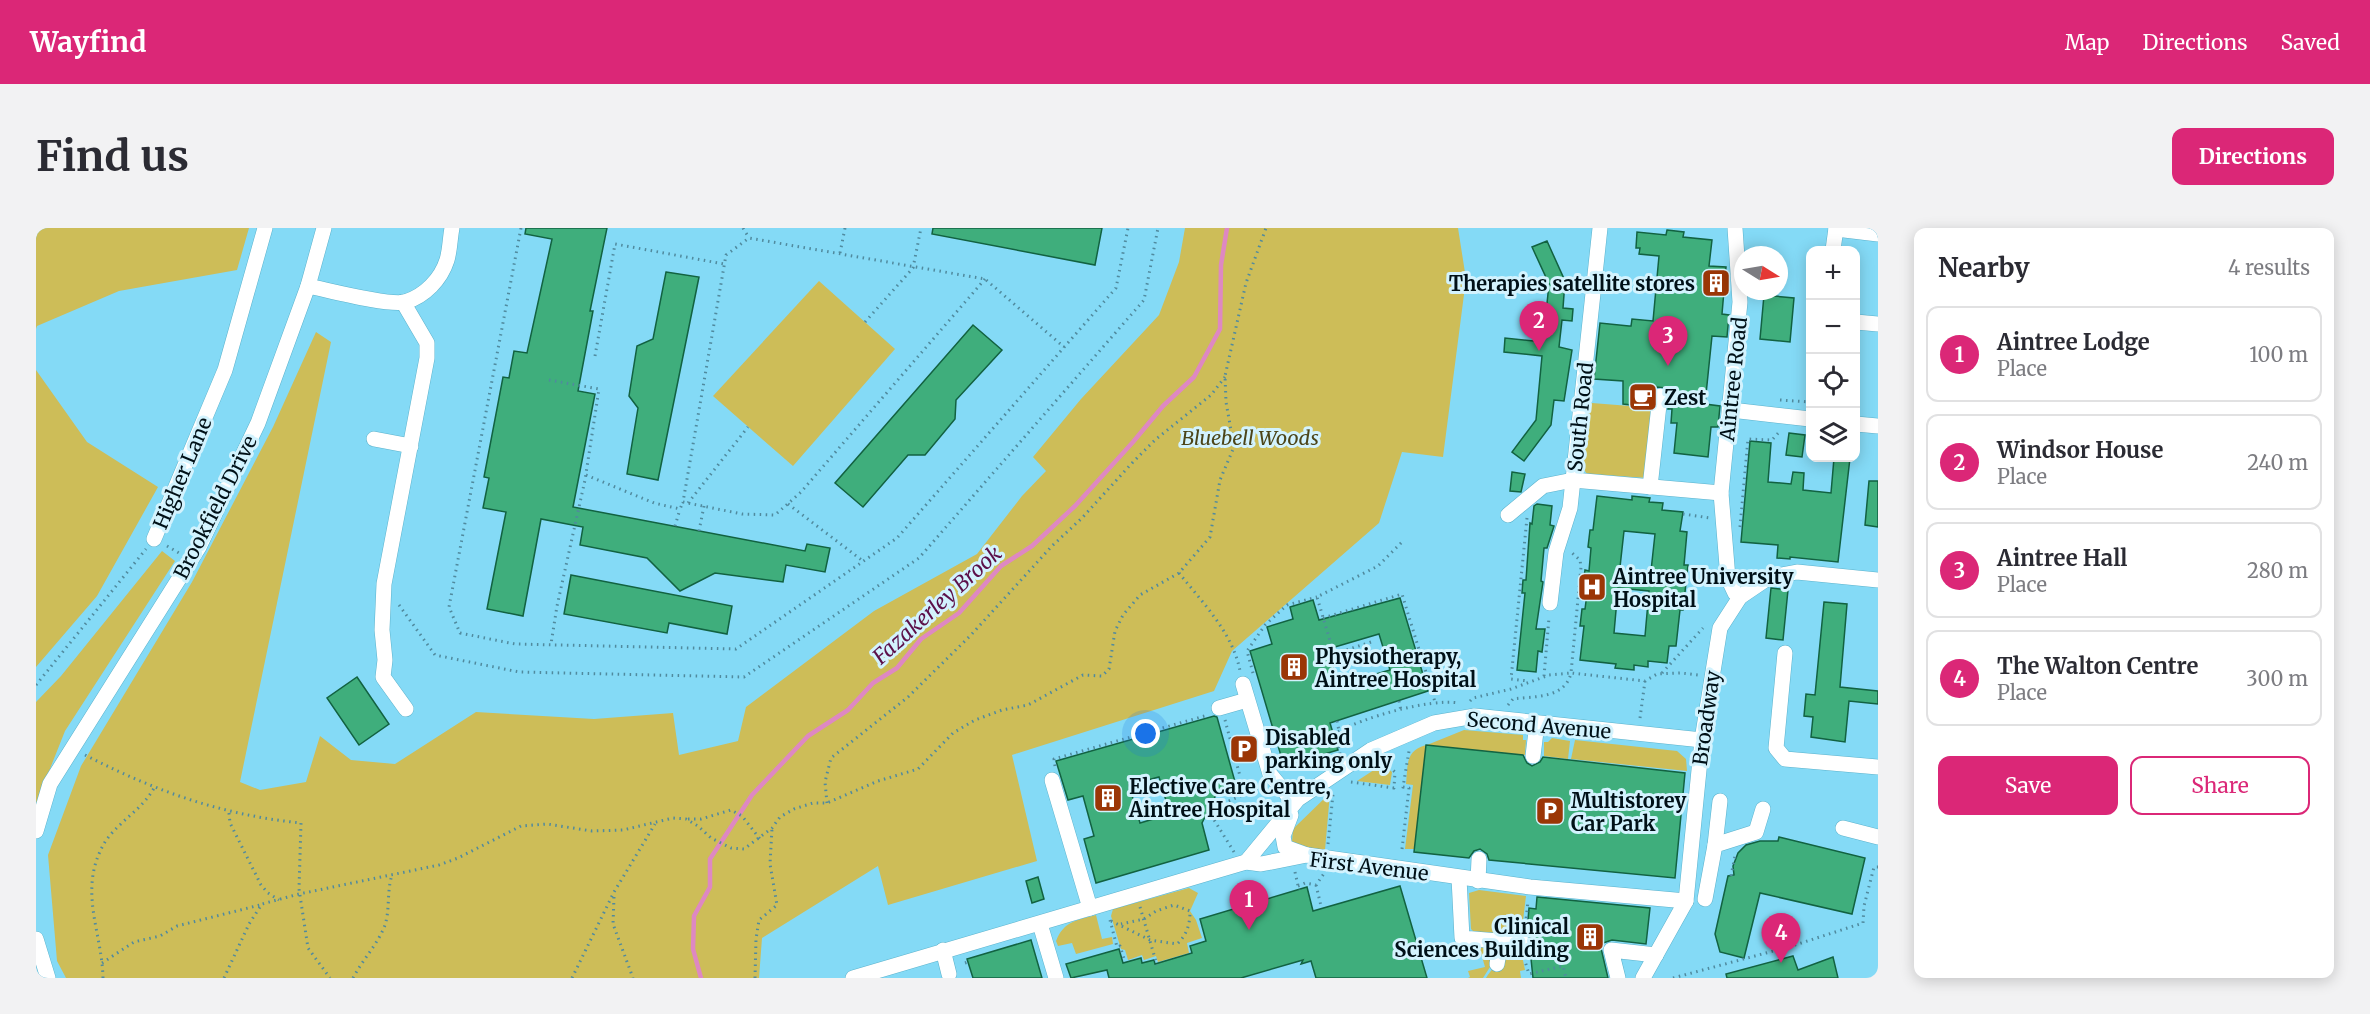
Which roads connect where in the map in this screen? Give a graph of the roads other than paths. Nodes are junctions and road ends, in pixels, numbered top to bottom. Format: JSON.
{"nodes":[{"id":1,"x":265,"y":228,"type":"edge"},
{"id":2,"x":324,"y":228,"type":"edge"},
{"id":3,"x":450,"y":228,"type":"edge"},
{"id":4,"x":1600,"y":228,"type":"edge"},
{"id":5,"x":1735,"y":228,"type":"edge"},
{"id":6,"x":1836,"y":229,"type":"edge"},
{"id":7,"x":1878,"y":234,"type":"edge"},
{"id":8,"x":1834,"y":246,"type":"edge"},
{"id":9,"x":308,"y":286,"type":"junction"},
{"id":10,"x":403,"y":302,"type":"junction"},
{"id":11,"x":1860,"y":322,"type":"edge"},
{"id":12,"x":1878,"y":324,"type":"edge"},
{"id":13,"x":1660,"y":396,"type":"dead end"},
{"id":14,"x":1731,"y":410,"type":"junction"},
{"id":15,"x":1806,"y":419,"type":"edge"},
{"id":16,"x":1860,"y":424,"type":"edge"},
{"id":17,"x":1878,"y":426,"type":"edge"},
{"id":18,"x":374,"y":439,"type":"dead end"},
{"id":19,"x":411,"y":446,"type":"junction"},
{"id":20,"x":1574,"y":480,"type":"junction"},
{"id":21,"x":1650,"y":487,"type":"junction"},
{"id":22,"x":1721,"y":493,"type":"junction"},
{"id":23,"x":1508,"y":515,"type":"dead end"},
{"id":24,"x":154,"y":539,"type":"road end"},
{"id":25,"x":1878,"y":580,"type":"edge"},
{"id":26,"x":1740,"y":597,"type":"junction"},
{"id":27,"x":1550,"y":603,"type":"road end"},
{"id":28,"x":1785,"y":653,"type":"dead end"},
{"id":29,"x":1243,"y":684,"type":"road end"},
{"id":30,"x":1247,"y":700,"type":"junction"},
{"id":31,"x":406,"y":709,"type":"dead end"},
{"id":32,"x":1218,"y":711,"type":"road end"},
{"id":33,"x":1537,"y":723,"type":"junction"},
{"id":34,"x":1702,"y":740,"type":"junction"},
{"id":35,"x":1533,"y":756,"type":"dead end"},
{"id":36,"x":1878,"y":767,"type":"edge"},
{"id":37,"x":1054,"y":775,"type":"road end"},
{"id":38,"x":1296,"y":801,"type":"junction"},
{"id":39,"x":1720,"y":801,"type":"dead end"},
{"id":40,"x":1763,"y":809,"type":"dead end"},
{"id":41,"x":1843,"y":828,"type":"dead end"},
{"id":42,"x":36,"y":831,"type":"edge"},
{"id":43,"x":1878,"y":837,"type":"edge"},
{"id":44,"x":1261,"y":844,"type":"junction"},
{"id":45,"x":1715,"y":845,"type":"junction"},
{"id":46,"x":1307,"y":855,"type":"junction"},
{"id":47,"x":1242,"y":859,"type":"junction"},
{"id":48,"x":1479,"y":859,"type":"dead end"},
{"id":49,"x":1284,"y":860,"type":"junction"},
{"id":50,"x":1459,"y":878,"type":"junction"},
{"id":51,"x":1478,"y":881,"type":"junction"},
{"id":52,"x":1705,"y":899,"type":"dead end"},
{"id":53,"x":1686,"y":901,"type":"junction"},
{"id":54,"x":1090,"y":908,"type":"junction"},
{"id":55,"x":1040,"y":924,"type":"junction"},
{"id":56,"x":36,"y":939,"type":"edge"},
{"id":57,"x":1501,"y":940,"type":"junction"},
{"id":58,"x":1523,"y":943,"type":"dead end"},
{"id":59,"x":942,"y":950,"type":"junction"},
{"id":60,"x":1656,"y":955,"type":"junction"},
{"id":61,"x":1497,"y":964,"type":"dead end"},
{"id":62,"x":950,"y":974,"type":"dead end"},
{"id":63,"x":48,"y":978,"type":"edge"},
{"id":64,"x":853,"y":978,"type":"edge"},
{"id":65,"x":1056,"y":978,"type":"edge"},
{"id":66,"x":1618,"y":978,"type":"edge"},
{"id":67,"x":1643,"y":978,"type":"edge"}],
"edges":[{"from":1,"to":24,"type":"street","name":"Higher Lane"},
{"from":2,"to":9,"type":"street","name":"Brookfield Drive"},
{"from":3,"to":10,"type":"street"},
{"from":4,"to":20,"type":"street","name":"South Road"},
{"from":5,"to":14,"type":"street","name":"Aintree Road"},
{"from":6,"to":7,"type":"street"},
{"from":6,"to":8,"type":"street"},
{"from":9,"to":10,"type":"street"},
{"from":9,"to":42,"type":"street","name":"Brookfield Drive"},
{"from":10,"to":19,"type":"street"},
{"from":11,"to":12,"type":"street"},
{"from":13,"to":21,"type":"street"},
{"from":14,"to":15,"type":"street"},
{"from":14,"to":22,"type":"street","name":"Aintree Road"},
{"from":16,"to":17,"type":"street"},
{"from":18,"to":19,"type":"street"},
{"from":19,"to":31,"type":"street"},
{"from":20,"to":21,"type":"street"},
{"from":20,"to":23,"type":"street"},
{"from":20,"to":27,"type":"street","name":"South Road"},
{"from":21,"to":22,"type":"street"},
{"from":22,"to":26,"type":"street","name":"Aintree Road"},
{"from":25,"to":26,"type":"street","name":"Broadway"},
{"from":26,"to":34,"type":"street","name":"Broadway"},
{"from":28,"to":36,"type":"street"},
{"from":29,"to":30,"type":"street"},
{"from":30,"to":32,"type":"street"},
{"from":30,"to":38,"type":"street"},
{"from":33,"to":34,"type":"street","name":"Second Avenue"},
{"from":33,"to":35,"type":"street"},
{"from":33,"to":38,"type":"street","name":"Second Avenue"},
{"from":34,"to":53,"type":"street","name":"Broadway"},
{"from":37,"to":54,"type":"street"},
{"from":38,"to":44,"type":"street","name":"Second Avenue"},
{"from":38,"to":46,"type":"street"},
{"from":39,"to":45,"type":"street"},
{"from":40,"to":45,"type":"street"},
{"from":41,"to":43,"type":"street"},
{"from":44,"to":47,"type":"street","name":"Second Avenue"},
{"from":44,"to":49,"type":"street"},
{"from":45,"to":52,"type":"street"},
{"from":46,"to":49,"type":"street","name":"First Avenue"},
{"from":46,"to":50,"type":"street","name":"First Avenue"},
{"from":47,"to":49,"type":"street","name":"First Avenue"},
{"from":47,"to":54,"type":"street","name":"First Avenue"},
{"from":48,"to":51,"type":"street"},
{"from":50,"to":51,"type":"street","name":"First Avenue"},
{"from":50,"to":57,"type":"street"},
{"from":51,"to":53,"type":"street","name":"First Avenue"},
{"from":53,"to":60,"type":"street","name":"Broadway"},
{"from":54,"to":55,"type":"street","name":"First Avenue"},
{"from":55,"to":59,"type":"street","name":"First Avenue"},
{"from":55,"to":65,"type":"street"},
{"from":56,"to":63,"type":"street"},
{"from":57,"to":58,"type":"street"},
{"from":57,"to":61,"type":"street"},
{"from":59,"to":62,"type":"street"},
{"from":59,"to":64,"type":"street","name":"First Avenue"},
{"from":60,"to":66,"type":"street"},
{"from":60,"to":67,"type":"street","name":"Broadway"}]}
